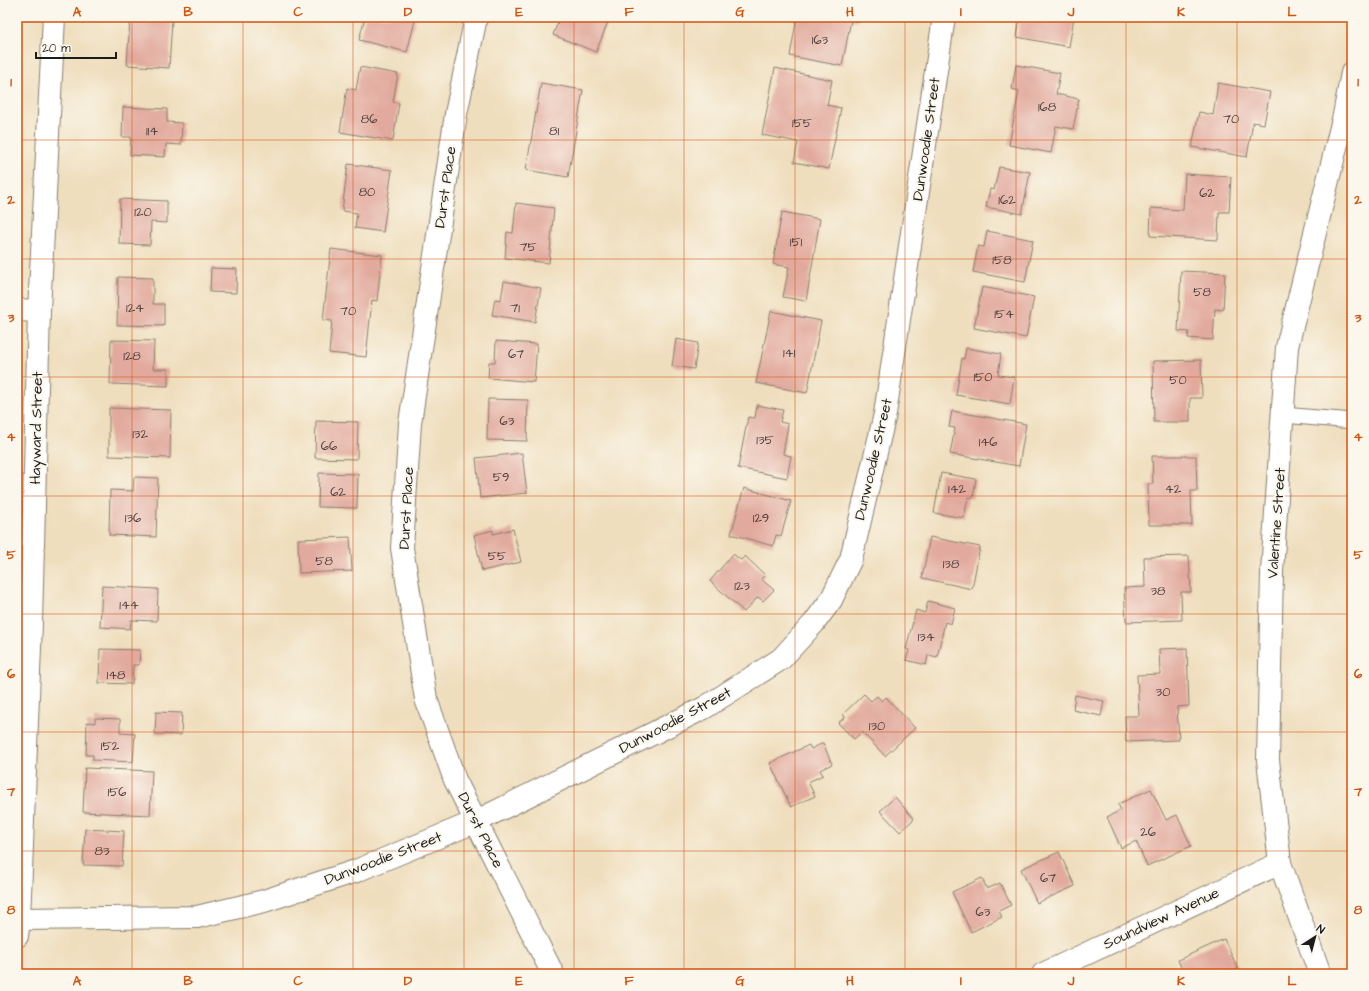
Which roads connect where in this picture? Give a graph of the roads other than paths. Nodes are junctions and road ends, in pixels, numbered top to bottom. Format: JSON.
{"nodes":[{"id":1,"x":54,"y":17,"type":"edge"},
{"id":2,"x":476,"y":17,"type":"edge"},
{"id":3,"x":944,"y":17,"type":"edge"},
{"id":4,"x":1352,"y":72,"type":"edge"},
{"id":5,"x":17,"y":310,"type":"edge"},
{"id":6,"x":39,"y":311,"type":"junction"},
{"id":7,"x":1283,"y":415,"type":"junction"},
{"id":8,"x":1352,"y":421,"type":"edge"},
{"id":9,"x":24,"y":622,"type":"edge"},
{"id":10,"x":477,"y":822,"type":"junction"},
{"id":11,"x":1280,"y":863,"type":"junction"},
{"id":12,"x":18,"y":925,"type":"edge"},
{"id":13,"x":553,"y":974,"type":"edge"},
{"id":14,"x":1043,"y":974,"type":"edge"},
{"id":15,"x":1320,"y":974,"type":"edge"}],
"edges":[{"from":1,"to":6,"type":"street","name":"Hayward Street"},
{"from":2,"to":10,"type":"street","name":"Durst Place"},
{"from":3,"to":10,"type":"street","name":"Dunwoodie Street"},
{"from":4,"to":7,"type":"street","name":"Valentine Street"},
{"from":5,"to":6,"type":"street"},
{"from":6,"to":9,"type":"street","name":"Hayward Street"},
{"from":7,"to":8,"type":"lane"},
{"from":7,"to":11,"type":"street","name":"Valentine Street"},
{"from":9,"to":12,"type":"street","name":"Hayward Street"},
{"from":10,"to":12,"type":"street","name":"Dunwoodie Street"},
{"from":10,"to":13,"type":"street","name":"Durst Place"},
{"from":11,"to":14,"type":"street","name":"Soundview Avenue"},
{"from":11,"to":15,"type":"street","name":"Valentine Street"}]}
